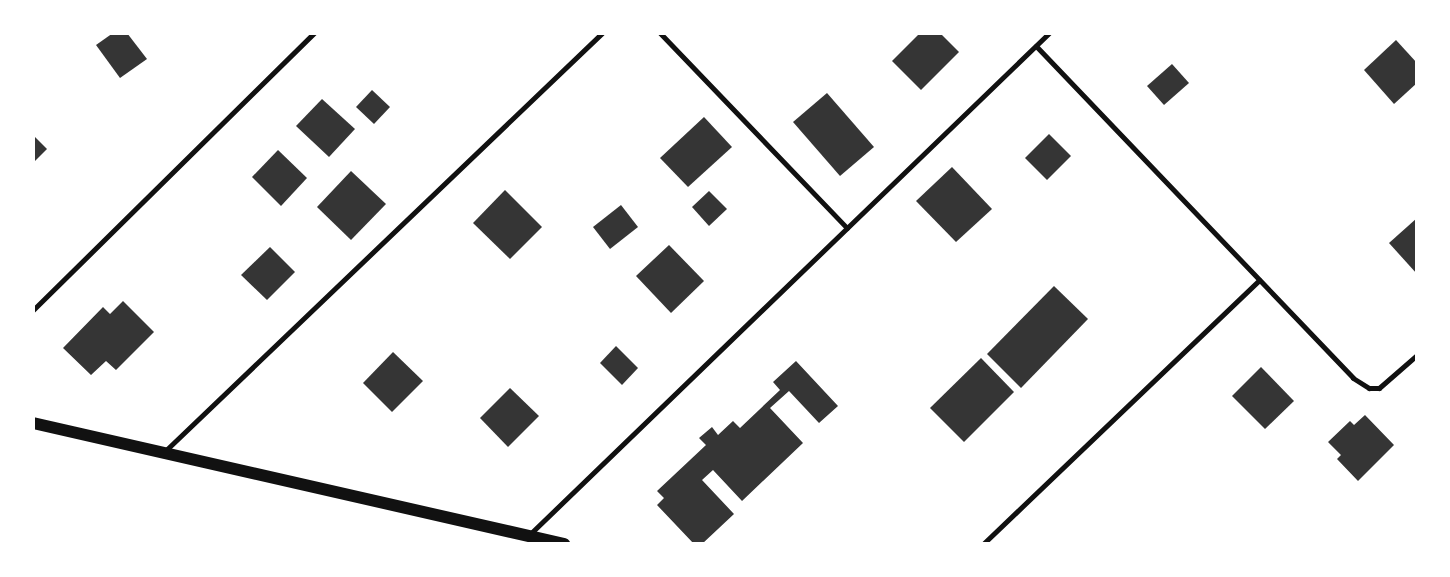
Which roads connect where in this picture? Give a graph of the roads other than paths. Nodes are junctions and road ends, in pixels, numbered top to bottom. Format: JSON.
{"nodes":[{"id":1,"x":314,"y":33,"type":"edge"},
{"id":2,"x":601,"y":33,"type":"edge"},
{"id":3,"x":660,"y":33,"type":"edge"},
{"id":4,"x":1049,"y":33,"type":"edge"},
{"id":5,"x":1036,"y":46,"type":"junction"},
{"id":6,"x":847,"y":228,"type":"junction"},
{"id":7,"x":1259,"y":280,"type":"junction"},
{"id":8,"x":33,"y":310,"type":"edge"},
{"id":9,"x":1417,"y":355,"type":"edge"},
{"id":10,"x":33,"y":423,"type":"edge"},
{"id":11,"x":163,"y":452,"type":"junction"},
{"id":12,"x":527,"y":536,"type":"junction"},
{"id":13,"x":564,"y":544,"type":"edge"},
{"id":14,"x":982,"y":544,"type":"edge"}],
"edges":[{"from":1,"to":8,"type":"lane"},
{"from":2,"to":11,"type":"lane"},
{"from":3,"to":6,"type":"lane"},
{"from":4,"to":5,"type":"lane"},
{"from":5,"to":6,"type":"lane"},
{"from":5,"to":7,"type":"lane"},
{"from":6,"to":12,"type":"lane"},
{"from":7,"to":9,"type":"lane"},
{"from":7,"to":14,"type":"lane"},
{"from":10,"to":11,"type":"street"},
{"from":11,"to":12,"type":"street"},
{"from":12,"to":13,"type":"street"}]}
